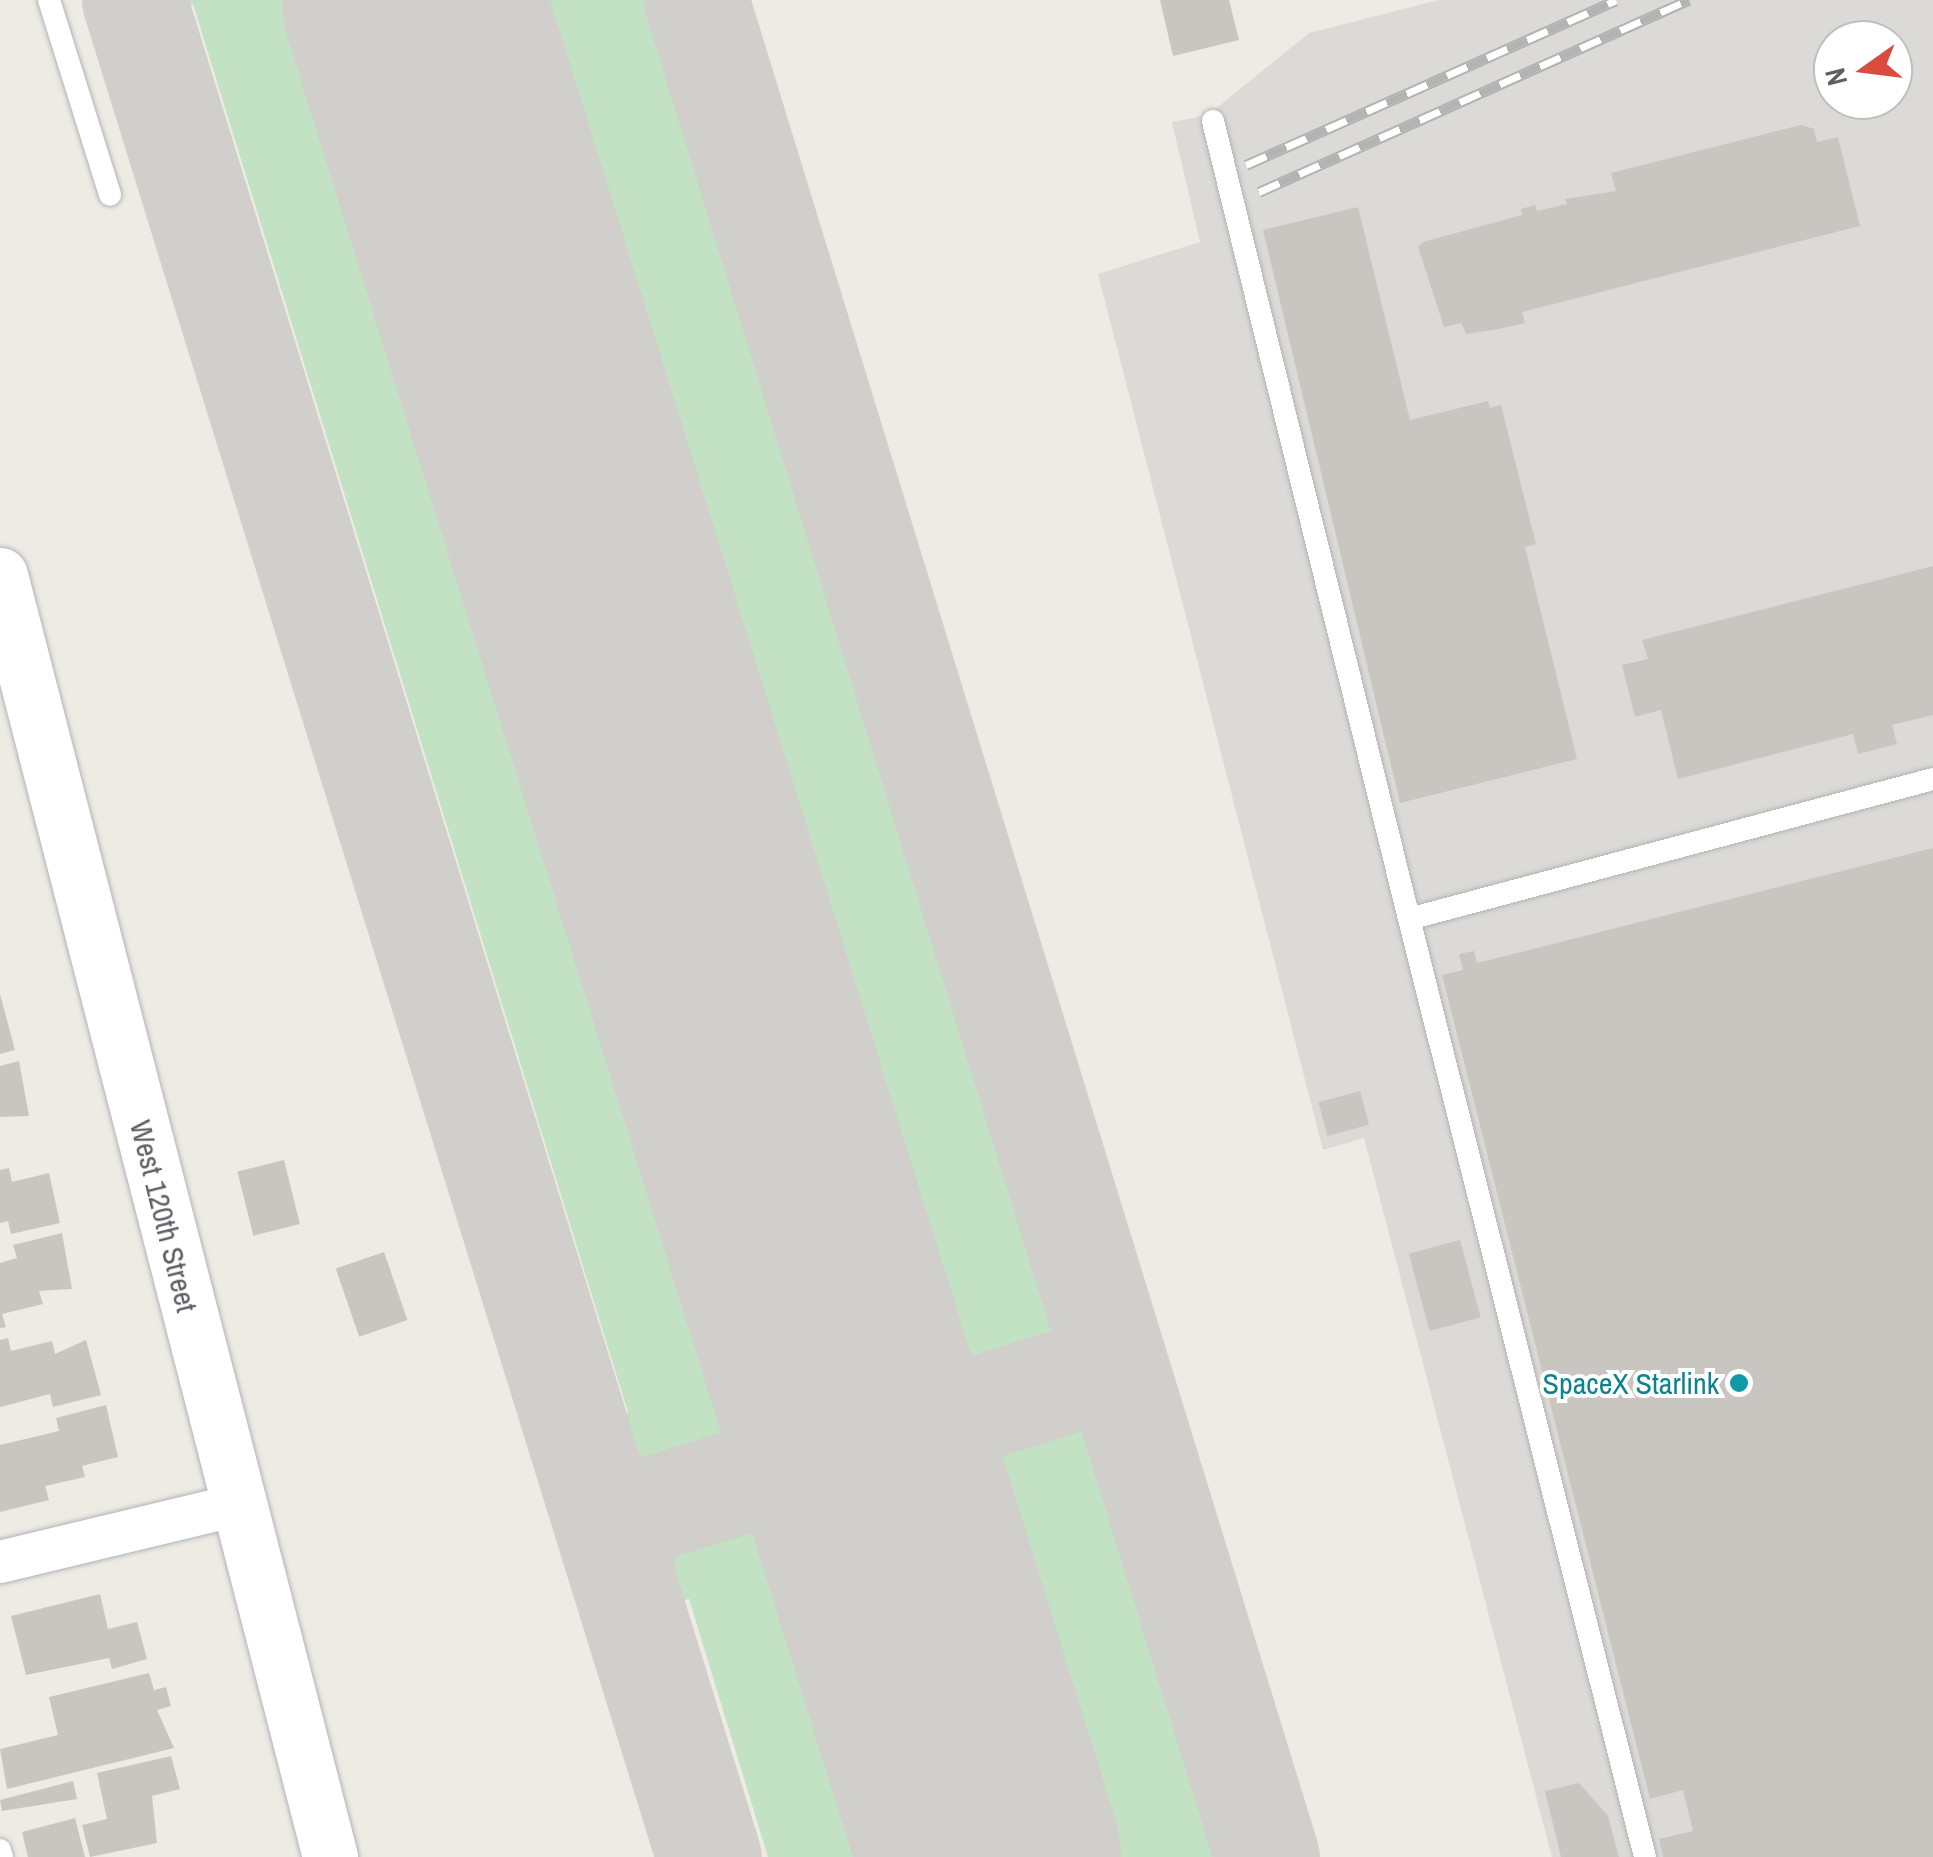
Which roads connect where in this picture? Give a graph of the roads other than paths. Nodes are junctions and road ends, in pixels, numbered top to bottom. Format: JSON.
{"nodes":[{"id":1,"x":49,"y":0,"type":"edge"},
{"id":2,"x":1213,"y":121,"type":"dead end"},
{"id":3,"x":110,"y":195,"type":"dead end"},
{"id":4,"x":0,"y":575,"type":"edge"},
{"id":5,"x":1933,"y":779,"type":"edge"},
{"id":6,"x":1409,"y":919,"type":"junction"},
{"id":7,"x":238,"y":1505,"type":"junction"},
{"id":8,"x":0,"y":1562,"type":"edge"},
{"id":9,"x":330,"y":1857,"type":"edge"},
{"id":10,"x":1645,"y":1857,"type":"edge"}],
"edges":[{"from":1,"to":3,"type":"lane"},
{"from":2,"to":6,"type":"lane"},
{"from":4,"to":7,"type":"main road","name":"West 120th Street"},
{"from":5,"to":6,"type":"lane"},
{"from":6,"to":10,"type":"lane"},
{"from":7,"to":8,"type":"street"},
{"from":7,"to":9,"type":"main road","name":"West 120th Street"}]}
